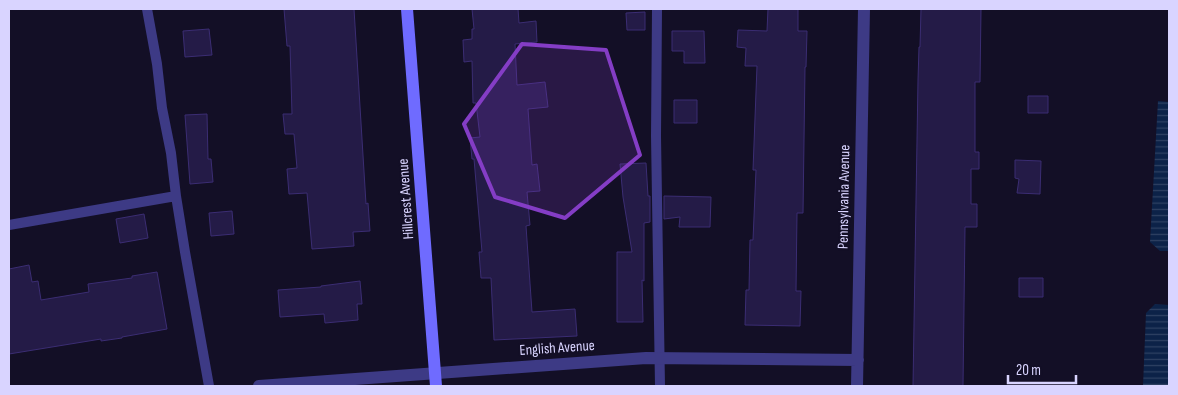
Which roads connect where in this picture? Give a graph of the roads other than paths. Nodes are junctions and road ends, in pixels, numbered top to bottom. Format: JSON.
{"nodes":[{"id":1,"x":147,"y":9,"type":"edge"},
{"id":2,"x":407,"y":9,"type":"edge"},
{"id":3,"x":657,"y":9,"type":"edge"},
{"id":4,"x":864,"y":9,"type":"edge"},
{"id":5,"x":176,"y":196,"type":"junction"},
{"id":6,"x":9,"y":225,"type":"edge"},
{"id":7,"x":660,"y":358,"type":"junction"},
{"id":8,"x":858,"y":360,"type":"junction"},
{"id":9,"x":436,"y":380,"type":"edge"},
{"id":10,"x":209,"y":386,"type":"edge"},
{"id":11,"x":258,"y":386,"type":"edge"},
{"id":12,"x":660,"y":386,"type":"edge"},
{"id":13,"x":857,"y":386,"type":"edge"}],
"edges":[{"from":1,"to":5,"type":"lane"},
{"from":2,"to":9,"type":"main road","name":"Hillcrest Avenue"},
{"from":3,"to":7,"type":"lane"},
{"from":4,"to":8,"type":"street","name":"Pennsylvania Avenue"},
{"from":5,"to":6,"type":"lane"},
{"from":5,"to":10,"type":"lane"},
{"from":7,"to":8,"type":"street","name":"English Avenue"},
{"from":7,"to":9,"type":"street","name":"English Avenue"},
{"from":7,"to":12,"type":"lane"},
{"from":8,"to":13,"type":"street","name":"Pennsylvania Avenue"},
{"from":9,"to":11,"type":"street","name":"English Avenue"}]}
